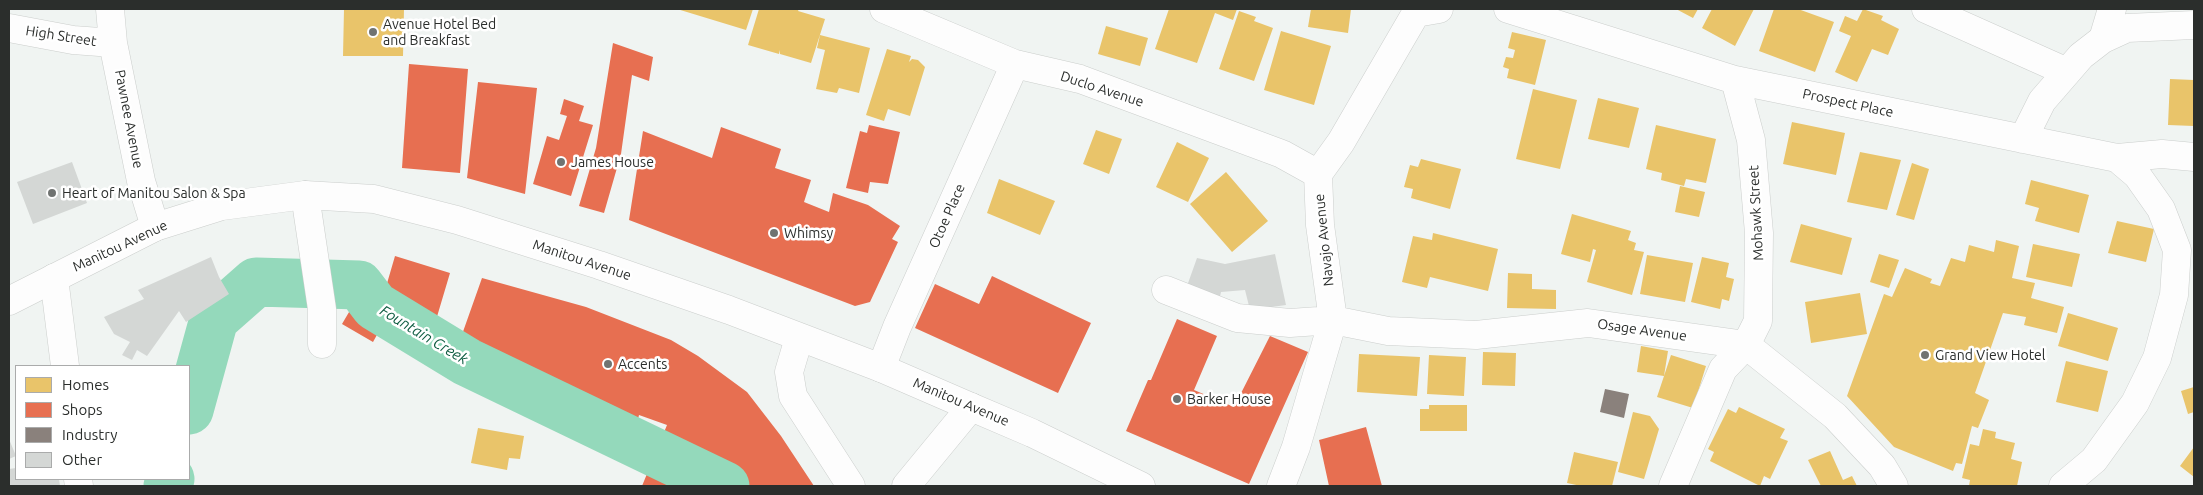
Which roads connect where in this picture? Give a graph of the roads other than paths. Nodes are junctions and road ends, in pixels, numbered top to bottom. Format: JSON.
{"nodes":[{"id":1,"x":110,"y":9,"type":"edge"},
{"id":2,"x":884,"y":9,"type":"edge"},
{"id":3,"x":1508,"y":9,"type":"edge"},
{"id":4,"x":1926,"y":9,"type":"edge"},
{"id":5,"x":2112,"y":9,"type":"edge"},
{"id":6,"x":1423,"y":10,"type":"edge"},
{"id":7,"x":2194,"y":25,"type":"edge"},
{"id":8,"x":9,"y":28,"type":"edge"},
{"id":9,"x":2104,"y":39,"type":"junction"},
{"id":10,"x":113,"y":43,"type":"junction"},
{"id":11,"x":1015,"y":64,"type":"junction"},
{"id":12,"x":2067,"y":72,"type":"junction"},
{"id":13,"x":1734,"y":80,"type":"junction"},
{"id":14,"x":2023,"y":139,"type":"junction"},
{"id":15,"x":2194,"y":157,"type":"edge"},
{"id":16,"x":2117,"y":158,"type":"junction"},
{"id":17,"x":1318,"y":174,"type":"junction"},
{"id":18,"x":305,"y":195,"type":"junction"},
{"id":19,"x":155,"y":227,"type":"junction"},
{"id":20,"x":54,"y":278,"type":"junction"},
{"id":21,"x":1166,"y":290,"type":"dead end"},
{"id":22,"x":9,"y":301,"type":"edge"},
{"id":23,"x":1332,"y":320,"type":"junction"},
{"id":24,"x":799,"y":338,"type":"junction"},
{"id":25,"x":322,"y":344,"type":"dead end"},
{"id":26,"x":1746,"y":345,"type":"junction"},
{"id":27,"x":66,"y":364,"type":"edge"},
{"id":28,"x":881,"y":368,"type":"junction"},
{"id":29,"x":971,"y":407,"type":"junction"},
{"id":30,"x":851,"y":486,"type":"edge"},
{"id":31,"x":906,"y":486,"type":"edge"},
{"id":32,"x":1141,"y":486,"type":"edge"},
{"id":33,"x":1281,"y":486,"type":"edge"},
{"id":34,"x":1673,"y":486,"type":"edge"},
{"id":35,"x":1894,"y":486,"type":"edge"},
{"id":36,"x":2063,"y":486,"type":"edge"}],
"edges":[{"from":1,"to":10,"type":"street","name":"Pawnee Avenue"},
{"from":2,"to":11,"type":"street","name":"Duclo Avenue"},
{"from":3,"to":13,"type":"street","name":"Prospect Place"},
{"from":4,"to":12,"type":"street"},
{"from":5,"to":9,"type":"street"},
{"from":6,"to":17,"type":"street","name":"Navajo Avenue"},
{"from":7,"to":9,"type":"street"},
{"from":8,"to":10,"type":"street","name":"High Street"},
{"from":9,"to":12,"type":"street"},
{"from":10,"to":19,"type":"street","name":"Pawnee Avenue"},
{"from":11,"to":17,"type":"street","name":"Duclo Avenue"},
{"from":11,"to":28,"type":"street","name":"Otoe Place"},
{"from":12,"to":14,"type":"street"},
{"from":13,"to":14,"type":"street","name":"Prospect Place"},
{"from":13,"to":26,"type":"street","name":"Mohawk Street"},
{"from":14,"to":16,"type":"street","name":"Prospect Place"},
{"from":15,"to":16,"type":"street","name":"Prospect Place"},
{"from":16,"to":36,"type":"street"},
{"from":17,"to":23,"type":"street","name":"Navajo Avenue"},
{"from":18,"to":19,"type":"street","name":"Manitou Avenue"},
{"from":18,"to":24,"type":"street","name":"Manitou Avenue"},
{"from":18,"to":25,"type":"street"},
{"from":19,"to":20,"type":"street","name":"Manitou Avenue"},
{"from":20,"to":22,"type":"street","name":"Manitou Avenue"},
{"from":20,"to":27,"type":"street"},
{"from":21,"to":23,"type":"street","name":"Osage Avenue"},
{"from":23,"to":26,"type":"street","name":"Osage Avenue"},
{"from":23,"to":33,"type":"street","name":"Navajo Avenue"},
{"from":24,"to":28,"type":"street","name":"Manitou Avenue"},
{"from":24,"to":30,"type":"street"},
{"from":26,"to":34,"type":"street","name":"Mohawk Street"},
{"from":26,"to":35,"type":"street"},
{"from":28,"to":29,"type":"street","name":"Manitou Avenue"},
{"from":29,"to":31,"type":"street"},
{"from":29,"to":32,"type":"street","name":"Manitou Avenue"}]}
